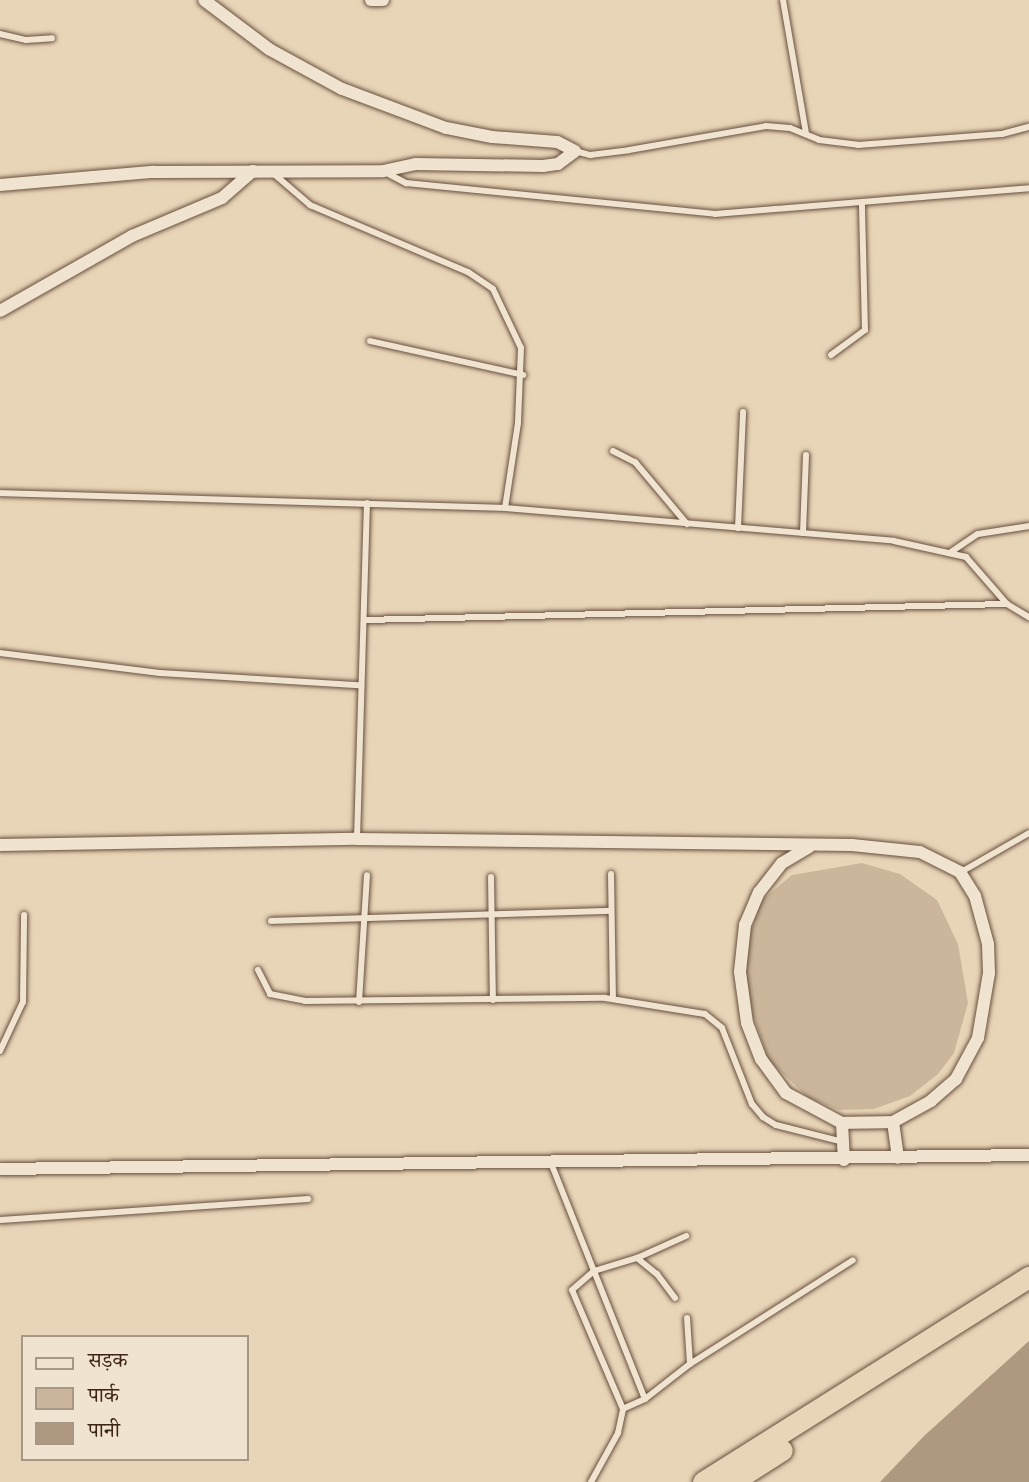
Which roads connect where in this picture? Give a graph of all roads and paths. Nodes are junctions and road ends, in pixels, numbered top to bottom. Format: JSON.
{"nodes":[{"id":1,"x":204,"y":0,"type":"edge"},
{"id":2,"x":371,"y":0,"type":"edge"},
{"id":3,"x":383,"y":0,"type":"edge"},
{"id":4,"x":783,"y":0,"type":"edge"},
{"id":5,"x":0,"y":34,"type":"edge"},
{"id":6,"x":52,"y":38,"type":"dead end"},
{"id":7,"x":1029,"y":127,"type":"edge"},
{"id":8,"x":806,"y":133,"type":"junction"},
{"id":9,"x":575,"y":151,"type":"junction"},
{"id":10,"x":270,"y":170,"type":"junction"},
{"id":11,"x":253,"y":171,"type":"junction"},
{"id":12,"x":383,"y":171,"type":"junction"},
{"id":13,"x":0,"y":185,"type":"edge"},
{"id":14,"x":1029,"y":188,"type":"edge"},
{"id":15,"x":862,"y":205,"type":"junction"},
{"id":16,"x":0,"y":311,"type":"edge"},
{"id":17,"x":370,"y":341,"type":"dead end"},
{"id":18,"x":831,"y":355,"type":"dead end"},
{"id":19,"x":523,"y":375,"type":"junction"},
{"id":20,"x":743,"y":412,"type":"dead end"},
{"id":21,"x":613,"y":451,"type":"dead end"},
{"id":22,"x":806,"y":455,"type":"dead end"},
{"id":23,"x":0,"y":493,"type":"edge"},
{"id":24,"x":367,"y":503,"type":"junction"},
{"id":25,"x":505,"y":508,"type":"junction"},
{"id":26,"x":687,"y":523,"type":"junction"},
{"id":27,"x":1029,"y":526,"type":"edge"},
{"id":28,"x":738,"y":528,"type":"junction"},
{"id":29,"x":803,"y":533,"type":"junction"},
{"id":30,"x":951,"y":552,"type":"junction"},
{"id":31,"x":1007,"y":604,"type":"junction"},
{"id":32,"x":1029,"y":617,"type":"edge"},
{"id":33,"x":365,"y":621,"type":"junction"},
{"id":34,"x":0,"y":653,"type":"edge"},
{"id":35,"x":359,"y":685,"type":"junction"},
{"id":36,"x":1029,"y":833,"type":"edge"},
{"id":37,"x":357,"y":839,"type":"junction"},
{"id":38,"x":0,"y":845,"type":"edge"},
{"id":39,"x":809,"y":847,"type":"junction"},
{"id":40,"x":960,"y":872,"type":"junction"},
{"id":41,"x":611,"y":874,"type":"dead end"},
{"id":42,"x":367,"y":875,"type":"dead end"},
{"id":43,"x":491,"y":877,"type":"dead end"},
{"id":44,"x":610,"y":911,"type":"junction"},
{"id":45,"x":491,"y":912,"type":"junction"},
{"id":46,"x":24,"y":915,"type":"dead end"},
{"id":47,"x":364,"y":918,"type":"junction"},
{"id":48,"x":271,"y":921,"type":"dead end"},
{"id":49,"x":258,"y":970,"type":"dead end"},
{"id":50,"x":613,"y":999,"type":"junction"},
{"id":51,"x":493,"y":1000,"type":"junction"},
{"id":52,"x":359,"y":1002,"type":"junction"},
{"id":53,"x":0,"y":1051,"type":"edge"},
{"id":54,"x":893,"y":1122,"type":"junction"},
{"id":55,"x":842,"y":1123,"type":"junction"},
{"id":56,"x":843,"y":1142,"type":"junction"},
{"id":57,"x":1029,"y":1155,"type":"edge"},
{"id":58,"x":898,"y":1158,"type":"junction"},
{"id":59,"x":844,"y":1160,"type":"junction"},
{"id":60,"x":551,"y":1163,"type":"junction"},
{"id":61,"x":0,"y":1168,"type":"edge"},
{"id":62,"x":308,"y":1199,"type":"dead end"},
{"id":63,"x":0,"y":1220,"type":"edge"},
{"id":64,"x":686,"y":1236,"type":"dead end"},
{"id":65,"x":637,"y":1258,"type":"junction"},
{"id":66,"x":853,"y":1261,"type":"dead end"},
{"id":67,"x":594,"y":1271,"type":"junction"},
{"id":68,"x":1029,"y":1277,"type":"edge"},
{"id":69,"x":1029,"y":1293,"type":"edge"},
{"id":70,"x":675,"y":1298,"type":"dead end"},
{"id":71,"x":687,"y":1318,"type":"dead end"},
{"id":72,"x":690,"y":1364,"type":"junction"},
{"id":73,"x":645,"y":1399,"type":"junction"},
{"id":74,"x":623,"y":1409,"type":"junction"},
{"id":75,"x":591,"y":1482,"type":"edge"},
{"id":76,"x":703,"y":1482,"type":"edge"},
{"id":77,"x":732,"y":1482,"type":"edge"}],
"edges":[{"from":1,"to":9,"type":"street"},
{"from":2,"to":3,"type":"street"},
{"from":4,"to":8,"type":"lane"},
{"from":5,"to":6,"type":"lane"},
{"from":7,"to":8,"type":"lane"},
{"from":8,"to":9,"type":"lane"},
{"from":9,"to":12,"type":"street"},
{"from":10,"to":11,"type":"street"},
{"from":10,"to":12,"type":"street"},
{"from":10,"to":19,"type":"lane"},
{"from":11,"to":13,"type":"street"},
{"from":11,"to":16,"type":"street"},
{"from":12,"to":15,"type":"lane"},
{"from":14,"to":15,"type":"lane"},
{"from":15,"to":18,"type":"lane"},
{"from":17,"to":19,"type":"lane"},
{"from":19,"to":25,"type":"lane"},
{"from":20,"to":28,"type":"lane"},
{"from":21,"to":26,"type":"lane"},
{"from":22,"to":29,"type":"lane"},
{"from":23,"to":24,"type":"lane"},
{"from":24,"to":25,"type":"lane"},
{"from":24,"to":33,"type":"lane"},
{"from":25,"to":26,"type":"lane"},
{"from":26,"to":28,"type":"lane"},
{"from":27,"to":30,"type":"lane"},
{"from":28,"to":29,"type":"lane"},
{"from":29,"to":30,"type":"lane"},
{"from":30,"to":31,"type":"lane"},
{"from":31,"to":32,"type":"lane"},
{"from":31,"to":33,"type":"lane"},
{"from":33,"to":35,"type":"lane"},
{"from":34,"to":35,"type":"lane"},
{"from":35,"to":37,"type":"lane"},
{"from":36,"to":40,"type":"lane"},
{"from":37,"to":38,"type":"street"},
{"from":37,"to":39,"type":"street"},
{"from":39,"to":40,"type":"street"},
{"from":39,"to":55,"type":"street"},
{"from":40,"to":54,"type":"street"},
{"from":41,"to":44,"type":"lane"},
{"from":42,"to":47,"type":"lane"},
{"from":43,"to":45,"type":"lane"},
{"from":44,"to":45,"type":"lane"},
{"from":44,"to":50,"type":"lane"},
{"from":45,"to":47,"type":"lane"},
{"from":45,"to":51,"type":"lane"},
{"from":46,"to":53,"type":"lane"},
{"from":47,"to":48,"type":"lane"},
{"from":47,"to":52,"type":"lane"},
{"from":49,"to":52,"type":"lane"},
{"from":50,"to":51,"type":"lane"},
{"from":50,"to":56,"type":"lane"},
{"from":51,"to":52,"type":"lane"},
{"from":54,"to":55,"type":"street"},
{"from":54,"to":58,"type":"street"},
{"from":55,"to":56,"type":"street"},
{"from":56,"to":59,"type":"street"},
{"from":57,"to":58,"type":"street"},
{"from":58,"to":59,"type":"street"},
{"from":59,"to":60,"type":"street"},
{"from":60,"to":61,"type":"street"},
{"from":60,"to":67,"type":"lane"},
{"from":62,"to":63,"type":"lane"},
{"from":64,"to":65,"type":"lane"},
{"from":65,"to":67,"type":"lane"},
{"from":65,"to":70,"type":"lane"},
{"from":66,"to":72,"type":"lane"},
{"from":67,"to":73,"type":"lane"},
{"from":67,"to":74,"type":"lane"},
{"from":68,"to":76,"type":"highway"},
{"from":69,"to":77,"type":"highway"},
{"from":71,"to":72,"type":"lane"},
{"from":72,"to":73,"type":"lane"},
{"from":73,"to":74,"type":"lane"},
{"from":74,"to":75,"type":"lane"}]}
